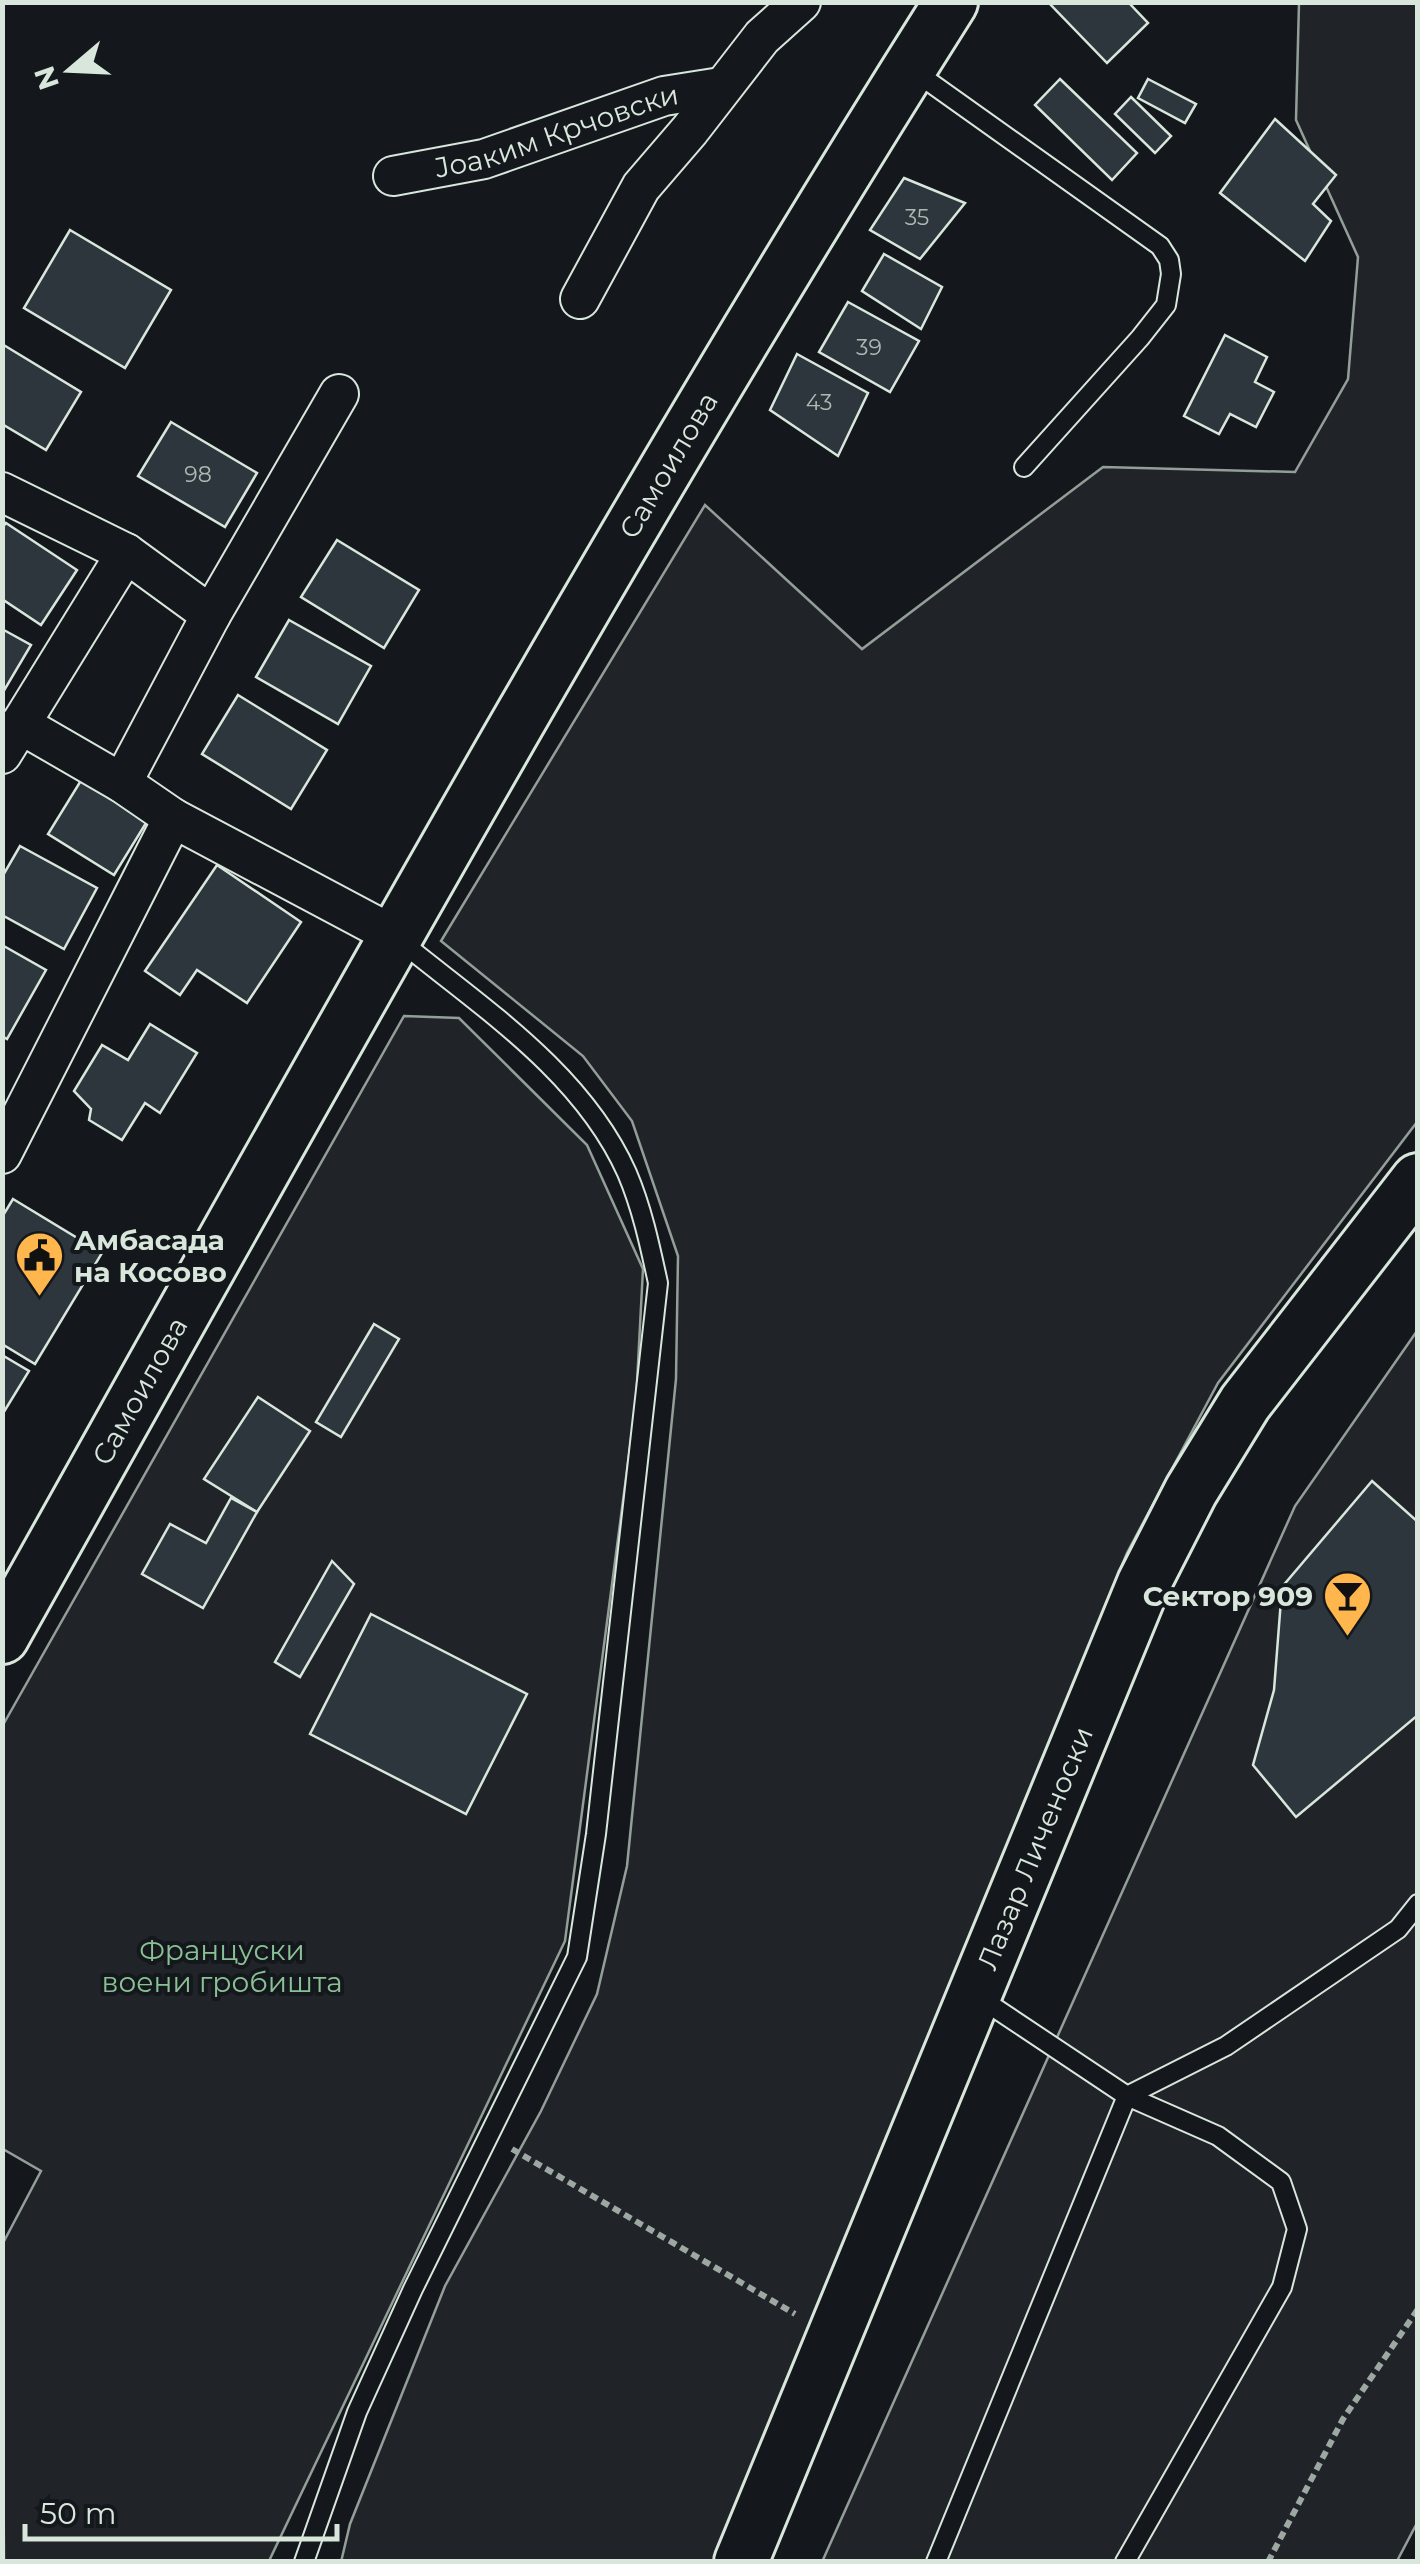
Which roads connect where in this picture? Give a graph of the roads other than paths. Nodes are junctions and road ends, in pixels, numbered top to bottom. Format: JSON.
{"nodes":[{"id":1,"x":801,"y":2,"type":"edge"},
{"id":2,"x":951,"y":2,"type":"edge"},
{"id":3,"x":910,"y":68,"type":"junction"},
{"id":4,"x":721,"y":87,"type":"junction"},
{"id":5,"x":392,"y":176,"type":"dead end"},
{"id":6,"x":580,"y":299,"type":"dead end"},
{"id":7,"x":340,"y":394,"type":"dead end"},
{"id":8,"x":1024,"y":467,"type":"dead end"},
{"id":9,"x":2,"y":492,"type":"edge"},
{"id":10,"x":126,"y":553,"type":"junction"},
{"id":11,"x":211,"y":615,"type":"junction"},
{"id":12,"x":11,"y":739,"type":"edge"},
{"id":13,"x":122,"y":783,"type":"junction"},
{"id":14,"x":173,"y":818,"type":"junction"},
{"id":15,"x":395,"y":936,"type":"junction"},
{"id":16,"x":2,"y":1154,"type":"edge"},
{"id":17,"x":1418,"y":1180,"type":"edge"},
{"id":18,"x":2,"y":1637,"type":"edge"},
{"id":19,"x":1418,"y":1904,"type":"edge"},
{"id":20,"x":976,"y":1994,"type":"junction"},
{"id":21,"x":1127,"y":2096,"type":"junction"},
{"id":22,"x":304,"y":2562,"type":"edge"},
{"id":23,"x":741,"y":2562,"type":"edge"},
{"id":24,"x":936,"y":2562,"type":"edge"},
{"id":25,"x":1125,"y":2562,"type":"edge"}],
"edges":[{"from":1,"to":4,"type":"street","name":"Јоаким Крчовски"},
{"from":2,"to":3,"type":"street","name":"Самоилова"},
{"from":3,"to":8,"type":"lane"},
{"from":3,"to":15,"type":"street","name":"Самоилова"},
{"from":4,"to":5,"type":"street","name":"Јоаким Крчовски"},
{"from":4,"to":6,"type":"street","name":"Јоаким Крчовски"},
{"from":7,"to":11,"type":"street"},
{"from":9,"to":10,"type":"street"},
{"from":10,"to":11,"type":"street"},
{"from":10,"to":12,"type":"street"},
{"from":11,"to":13,"type":"street"},
{"from":12,"to":13,"type":"street"},
{"from":13,"to":14,"type":"street"},
{"from":14,"to":15,"type":"street"},
{"from":14,"to":16,"type":"street"},
{"from":15,"to":18,"type":"street","name":"Самоилова"},
{"from":15,"to":22,"type":"lane"},
{"from":17,"to":20,"type":"street","name":"Лазар Личеноски"},
{"from":19,"to":21,"type":"lane"},
{"from":20,"to":21,"type":"lane"},
{"from":20,"to":23,"type":"street","name":"Лазар Личеноски"},
{"from":21,"to":24,"type":"lane"},
{"from":21,"to":25,"type":"lane"}]}
